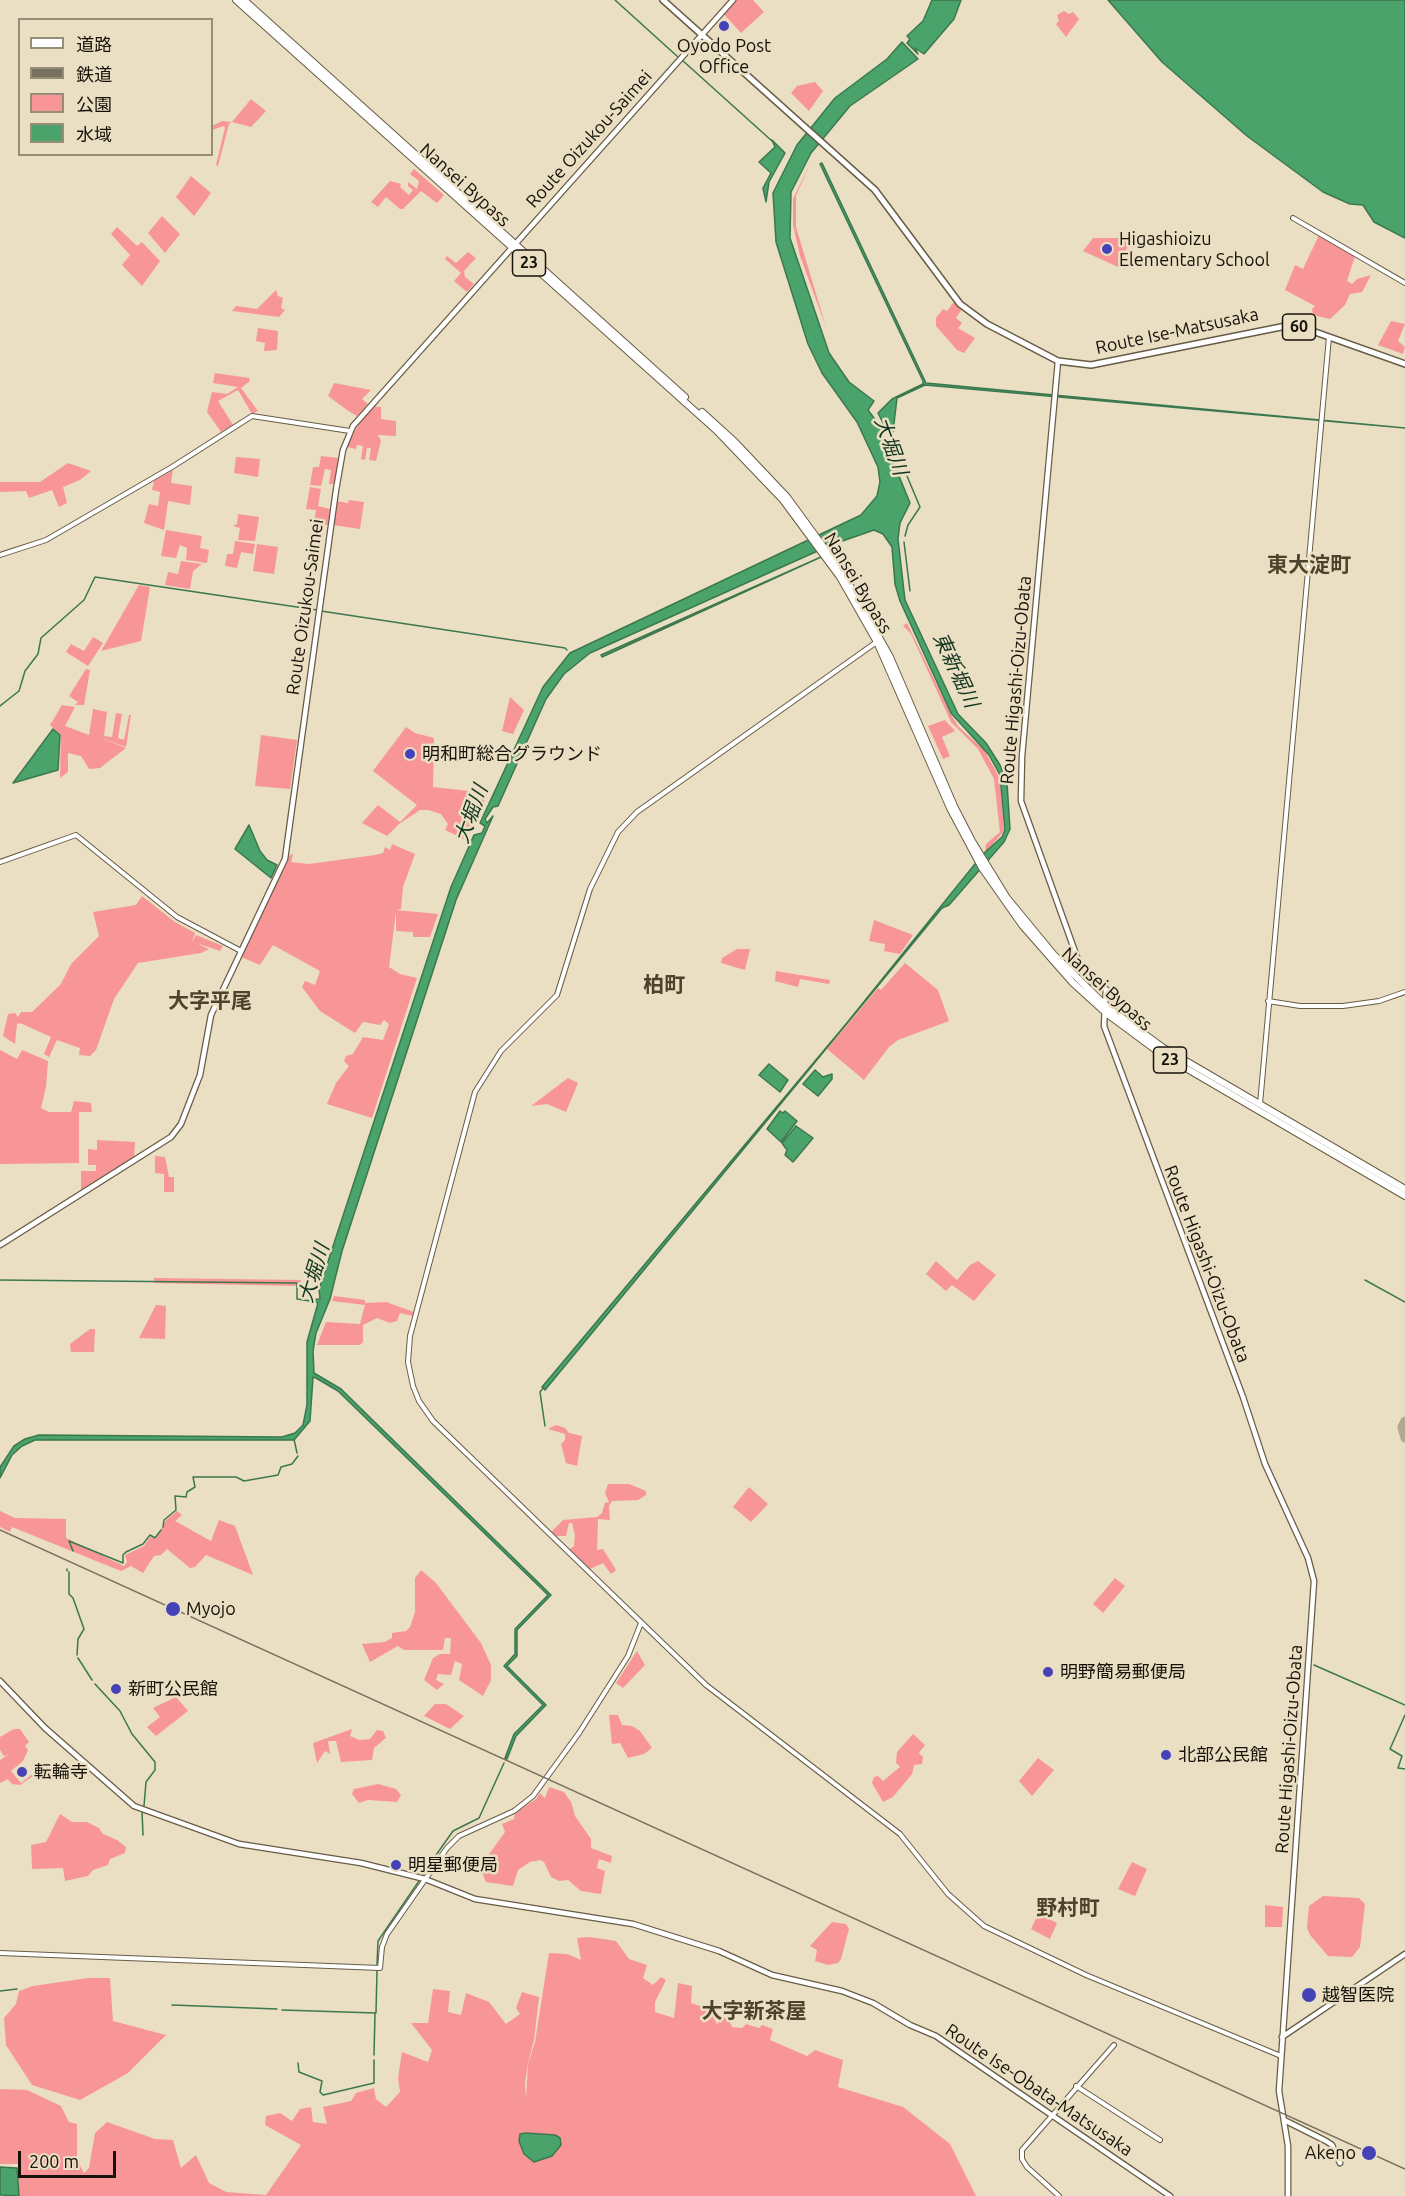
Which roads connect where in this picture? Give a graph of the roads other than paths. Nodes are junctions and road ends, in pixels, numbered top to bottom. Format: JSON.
{"nodes":[{"id":1,"x":236,"y":0,"type":"edge"},
{"id":2,"x":244,"y":0,"type":"edge"},
{"id":3,"x":663,"y":0,"type":"edge"},
{"id":4,"x":733,"y":0,"type":"edge"},
{"id":5,"x":701,"y":35,"type":"junction"},
{"id":6,"x":1293,"y":218,"type":"dead end"},
{"id":7,"x":513,"y":244,"type":"junction"},
{"id":8,"x":1405,"y":283,"type":"edge"},
{"id":9,"x":1329,"y":337,"type":"junction"},
{"id":10,"x":1058,"y":361,"type":"junction"},
{"id":11,"x":1405,"y":364,"type":"edge"},
{"id":12,"x":350,"y":431,"type":"junction"},
{"id":13,"x":0,"y":555,"type":"edge"},
{"id":14,"x":879,"y":640,"type":"junction"},
{"id":15,"x":0,"y":862,"type":"edge"},
{"id":16,"x":241,"y":951,"type":"junction"},
{"id":17,"x":1405,"y":992,"type":"edge"},
{"id":18,"x":1268,"y":1001,"type":"junction"},
{"id":19,"x":1106,"y":1009,"type":"junction"},
{"id":20,"x":1259,"y":1109,"type":"junction"},
{"id":21,"x":1405,"y":1189,"type":"edge"},
{"id":22,"x":1405,"y":1196,"type":"edge"},
{"id":23,"x":0,"y":1245,"type":"edge"},
{"id":24,"x":641,"y":1623,"type":"junction"},
{"id":25,"x":0,"y":1681,"type":"edge"},
{"id":26,"x":425,"y":1879,"type":"junction"},
{"id":27,"x":0,"y":1953,"type":"edge"},
{"id":28,"x":1405,"y":1954,"type":"edge"},
{"id":29,"x":1282,"y":2037,"type":"junction"},
{"id":30,"x":1114,"y":2045,"type":"dead end"},
{"id":31,"x":1281,"y":2056,"type":"junction"},
{"id":32,"x":1076,"y":2086,"type":"junction"},
{"id":33,"x":1052,"y":2114,"type":"junction"},
{"id":34,"x":1284,"y":2120,"type":"junction"},
{"id":35,"x":1160,"y":2140,"type":"dead end"},
{"id":36,"x":1340,"y":2163,"type":"dead end"},
{"id":37,"x":1059,"y":2196,"type":"edge"},
{"id":38,"x":1170,"y":2196,"type":"edge"},
{"id":39,"x":1288,"y":2196,"type":"edge"}],
"edges":[{"from":1,"to":7,"type":"highway","name":"Nansei Bypass","number":"23"},
{"from":2,"to":7,"type":"highway","name":"Nansei Bypass","number":"23"},
{"from":3,"to":5,"type":"main road","name":"Route Ise-Matsusaka","number":"60"},
{"from":4,"to":5,"type":"main road","name":"Route Oizukou-Saimei"},
{"from":5,"to":7,"type":"main road","name":"Route Oizukou-Saimei"},
{"from":5,"to":10,"type":"main road","name":"Route Ise-Matsusaka","number":"60"},
{"from":6,"to":8,"type":"street"},
{"from":7,"to":12,"type":"main road","name":"Route Oizukou-Saimei"},
{"from":7,"to":14,"type":"highway","name":"Nansei Bypass","number":"23"},
{"from":9,"to":10,"type":"main road","name":"Route Ise-Matsusaka","number":"60"},
{"from":9,"to":11,"type":"main road","name":"Route Ise-Matsusaka","number":"60"},
{"from":9,"to":18,"type":"street"},
{"from":10,"to":19,"type":"main road","name":"Route Higashi-Oizu-Obata"},
{"from":12,"to":13,"type":"street"},
{"from":12,"to":16,"type":"main road","name":"Route Oizukou-Saimei"},
{"from":14,"to":19,"type":"highway","name":"Nansei Bypass","number":"23"},
{"from":14,"to":24,"type":"street"},
{"from":15,"to":16,"type":"street"},
{"from":16,"to":23,"type":"main road","name":"Route Oizukou-Saimei"},
{"from":17,"to":18,"type":"street"},
{"from":18,"to":20,"type":"street"},
{"from":19,"to":20,"type":"highway","name":"Nansei Bypass","number":"23"},
{"from":19,"to":29,"type":"main road","name":"Route Higashi-Oizu-Obata"},
{"from":20,"to":21,"type":"highway","name":"Nansei Bypass","number":"23"},
{"from":20,"to":22,"type":"highway","name":"Nansei Bypass","number":"23"},
{"from":24,"to":26,"type":"street"},
{"from":24,"to":31,"type":"street"},
{"from":25,"to":26,"type":"main road","name":"Route Ise-Obata-Matsusaka"},
{"from":26,"to":27,"type":"street"},
{"from":26,"to":33,"type":"main road","name":"Route Ise-Obata-Matsusaka"},
{"from":28,"to":29,"type":"main road"},
{"from":29,"to":31,"type":"main road","name":"Route Higashi-Oizu-Obata"},
{"from":30,"to":32,"type":"street"},
{"from":31,"to":34,"type":"main road","name":"Route Higashi-Oizu-Obata"},
{"from":32,"to":33,"type":"street"},
{"from":32,"to":35,"type":"street"},
{"from":33,"to":37,"type":"street"},
{"from":33,"to":38,"type":"main road","name":"Route Ise-Obata-Matsusaka"},
{"from":34,"to":36,"type":"main road"},
{"from":34,"to":39,"type":"main road","name":"Route Higashi-Oizu-Obata"}]}
